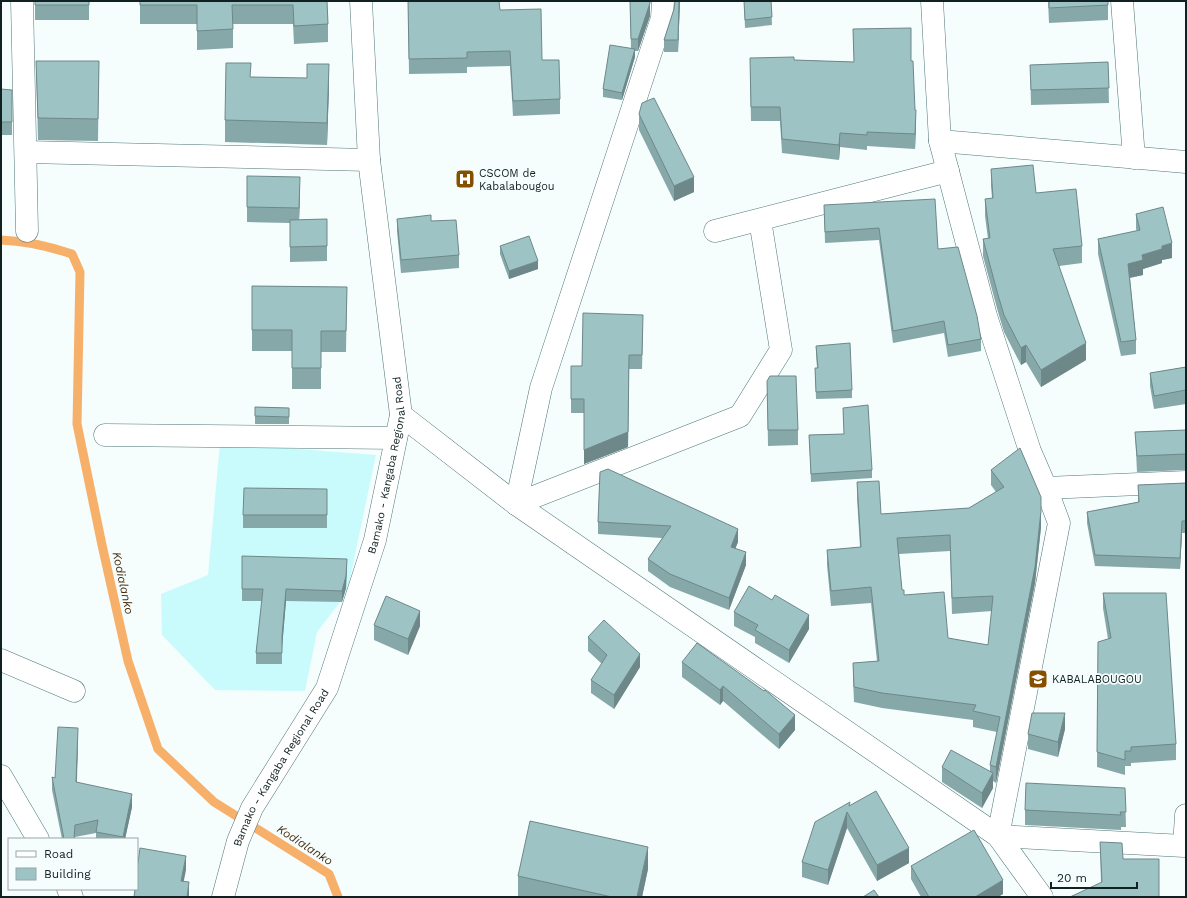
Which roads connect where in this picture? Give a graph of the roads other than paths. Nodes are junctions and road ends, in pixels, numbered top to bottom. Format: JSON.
{"nodes":[{"id":1,"x":22,"y":1,"type":"edge"},
{"id":2,"x":361,"y":1,"type":"edge"},
{"id":3,"x":663,"y":1,"type":"edge"},
{"id":4,"x":932,"y":1,"type":"edge"},
{"id":5,"x":1122,"y":1,"type":"edge"},
{"id":6,"x":940,"y":142,"type":"junction"},
{"id":7,"x":26,"y":152,"type":"junction"},
{"id":8,"x":1134,"y":158,"type":"junction"},
{"id":9,"x":369,"y":160,"type":"junction"},
{"id":10,"x":1186,"y":162,"type":"edge"},
{"id":11,"x":948,"y":171,"type":"junction"},
{"id":12,"x":760,"y":220,"type":"junction"},
{"id":13,"x":27,"y":231,"type":"dead end"},
{"id":14,"x":715,"y":231,"type":"dead end"},
{"id":15,"x":401,"y":415,"type":"junction"},
{"id":16,"x":105,"y":435,"type":"dead end"},
{"id":17,"x":396,"y":438,"type":"junction"},
{"id":18,"x":1186,"y":482,"type":"edge"},
{"id":19,"x":1046,"y":488,"type":"junction"},
{"id":20,"x":516,"y":504,"type":"junction"},
{"id":21,"x":1,"y":660,"type":"edge"},
{"id":22,"x":74,"y":691,"type":"dead end"},
{"id":23,"x":1,"y":776,"type":"edge"},
{"id":24,"x":1186,"y":815,"type":"edge"},
{"id":25,"x":998,"y":836,"type":"junction"},
{"id":26,"x":37,"y":838,"type":"edge"},
{"id":27,"x":223,"y":897,"type":"edge"},
{"id":28,"x":1042,"y":897,"type":"edge"}],
"edges":[{"from":1,"to":7,"type":"street"},
{"from":2,"to":9,"type":"street","name":"Bamako - Kangaba Regional Road"},
{"from":3,"to":20,"type":"street"},
{"from":4,"to":6,"type":"street"},
{"from":5,"to":8,"type":"street"},
{"from":6,"to":8,"type":"street"},
{"from":6,"to":11,"type":"street"},
{"from":7,"to":9,"type":"street"},
{"from":7,"to":13,"type":"street"},
{"from":8,"to":10,"type":"street"},
{"from":9,"to":15,"type":"street","name":"Bamako - Kangaba Regional Road"},
{"from":11,"to":12,"type":"street"},
{"from":11,"to":19,"type":"street"},
{"from":12,"to":14,"type":"street"},
{"from":12,"to":20,"type":"street"},
{"from":15,"to":17,"type":"street","name":"Bamako - Kangaba Regional Road"},
{"from":15,"to":20,"type":"street"},
{"from":16,"to":17,"type":"street"},
{"from":17,"to":27,"type":"street","name":"Bamako - Kangaba Regional Road"},
{"from":18,"to":19,"type":"street"},
{"from":19,"to":25,"type":"street"},
{"from":20,"to":25,"type":"street"},
{"from":21,"to":22,"type":"street"},
{"from":23,"to":26,"type":"street"},
{"from":24,"to":25,"type":"street"},
{"from":25,"to":28,"type":"street"}]}
